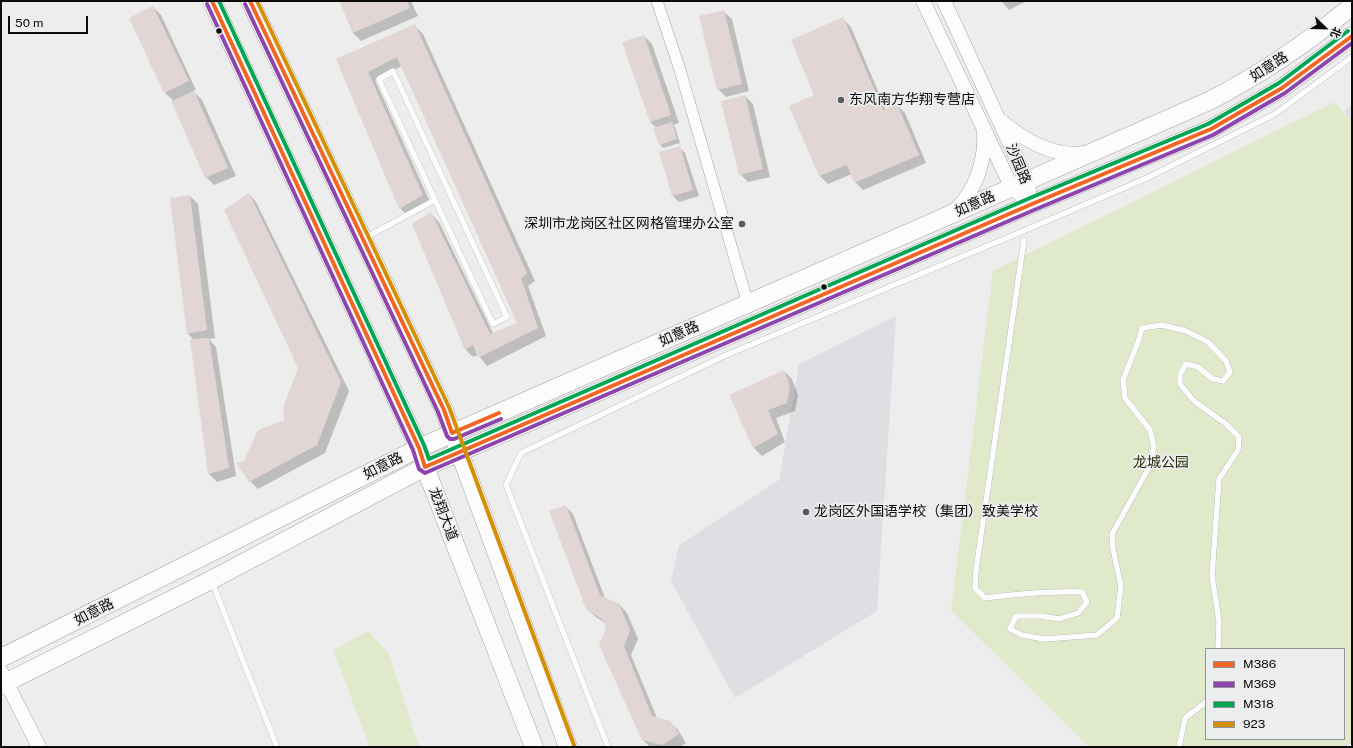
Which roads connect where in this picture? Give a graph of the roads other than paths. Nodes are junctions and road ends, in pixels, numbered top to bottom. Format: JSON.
{"nodes":[{"id":1,"x":212,"y":1,"type":"edge"},
{"id":2,"x":250,"y":1,"type":"edge"},
{"id":3,"x":657,"y":1,"type":"edge"},
{"id":4,"x":922,"y":1,"type":"edge"},
{"id":5,"x":944,"y":1,"type":"edge"},
{"id":6,"x":1352,"y":6,"type":"edge"},
{"id":7,"x":1352,"y":36,"type":"edge"},
{"id":8,"x":1352,"y":57,"type":"edge"},
{"id":9,"x":999,"y":120,"type":"junction"},
{"id":10,"x":984,"y":130,"type":"junction"},
{"id":11,"x":1094,"y":152,"type":"junction"},
{"id":12,"x":1020,"y":184,"type":"junction"},
{"id":13,"x":435,"y":200,"type":"junction"},
{"id":14,"x":1032,"y":204,"type":"junction"},
{"id":15,"x":949,"y":215,"type":"junction"},
{"id":16,"x":363,"y":239,"type":"junction"},
{"id":17,"x":1024,"y":240,"type":"dead end"},
{"id":18,"x":748,"y":304,"type":"junction"},
{"id":19,"x":452,"y":434,"type":"junction"},
{"id":20,"x":419,"y":448,"type":"junction"},
{"id":21,"x":459,"y":452,"type":"junction"},
{"id":22,"x":424,"y":467,"type":"junction"},
{"id":23,"x":211,"y":580,"type":"junction"},
{"id":24,"x":1218,"y":648,"type":"edge"},
{"id":25,"x":1,"y":658,"type":"edge"},
{"id":26,"x":3,"y":680,"type":"edge"},
{"id":27,"x":1205,"y":703,"type":"edge"},
{"id":28,"x":39,"y":747,"type":"edge"},
{"id":29,"x":277,"y":747,"type":"edge"},
{"id":30,"x":534,"y":747,"type":"edge"},
{"id":31,"x":568,"y":747,"type":"edge"},
{"id":32,"x":608,"y":747,"type":"edge"},
{"id":33,"x":1179,"y":747,"type":"edge"}],
"edges":[{"from":1,"to":20,"type":"main road","name":"龙翔大道"},
{"from":2,"to":16,"type":"main road"},
{"from":3,"to":18,"type":"street"},
{"from":4,"to":10,"type":"street","name":"沙园路"},
{"from":5,"to":9,"type":"street","name":"沙园路"},
{"from":6,"to":11,"type":"main road","name":"如意路"},
{"from":7,"to":14,"type":"main road","name":"如意路"},
{"from":8,"to":32,"type":"lane"},
{"from":9,"to":11,"type":"street"},
{"from":9,"to":12,"type":"street","name":"沙园路"},
{"from":10,"to":12,"type":"street","name":"沙园路"},
{"from":10,"to":15,"type":"street"},
{"from":11,"to":12,"type":"main road","name":"如意路"},
{"from":12,"to":14,"type":"street","name":"沙园路"},
{"from":12,"to":15,"type":"main road","name":"如意路"},
{"from":13,"to":13,"type":"lane"},
{"from":13,"to":16,"type":"lane"},
{"from":14,"to":21,"type":"main road","name":"如意路"},
{"from":15,"to":18,"type":"main road","name":"如意路"},
{"from":16,"to":19,"type":"main road"},
{"from":17,"to":24,"type":"lane"},
{"from":18,"to":19,"type":"main road","name":"如意路"},
{"from":19,"to":20,"type":"main road","name":"如意路"},
{"from":19,"to":21,"type":"main road"},
{"from":20,"to":22,"type":"main road","name":"龙翔大道"},
{"from":20,"to":25,"type":"main road","name":"如意路"},
{"from":21,"to":22,"type":"main road","name":"如意路"},
{"from":21,"to":31,"type":"main road"},
{"from":22,"to":23,"type":"main road","name":"如意路"},
{"from":22,"to":30,"type":"main road","name":"龙翔大道"},
{"from":23,"to":26,"type":"main road","name":"如意路"},
{"from":23,"to":29,"type":"lane"},
{"from":26,"to":28,"type":"street"},
{"from":27,"to":33,"type":"lane"}]}
